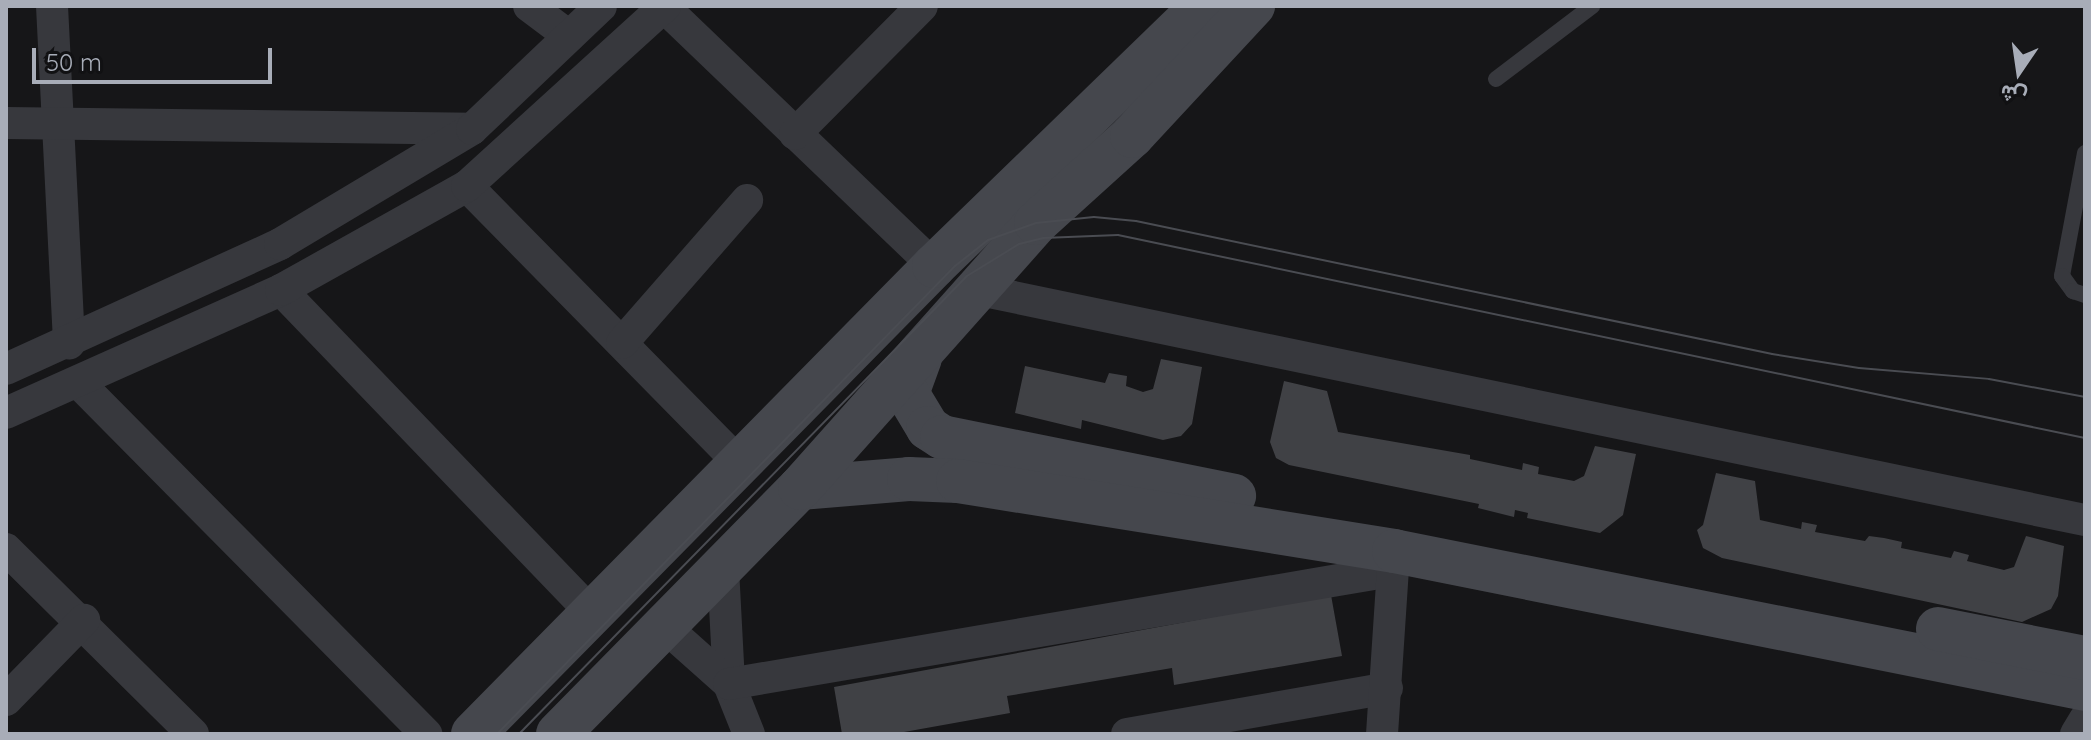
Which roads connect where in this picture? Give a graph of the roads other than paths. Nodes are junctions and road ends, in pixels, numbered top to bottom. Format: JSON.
{"nodes":[{"id":1,"x":52,"y":6,"type":"edge"},
{"id":2,"x":529,"y":6,"type":"edge"},
{"id":3,"x":601,"y":6,"type":"edge"},
{"id":4,"x":922,"y":6,"type":"edge"},
{"id":5,"x":1202,"y":6,"type":"edge"},
{"id":6,"x":1253,"y":6,"type":"edge"},
{"id":7,"x":1592,"y":6,"type":"edge"},
{"id":8,"x":664,"y":7,"type":"edge"},
{"id":9,"x":569,"y":36,"type":"junction"},
{"id":10,"x":1496,"y":79,"type":"dead end"},
{"id":11,"x":6,"y":123,"type":"edge"},
{"id":12,"x":58,"y":123,"type":"junction"},
{"id":13,"x":472,"y":129,"type":"junction"},
{"id":14,"x":795,"y":134,"type":"junction"},
{"id":15,"x":2085,"y":153,"type":"edge"},
{"id":16,"x":467,"y":186,"type":"junction"},
{"id":17,"x":747,"y":200,"type":"dead end"},
{"id":18,"x":934,"y":266,"type":"junction"},
{"id":19,"x":975,"y":289,"type":"junction"},
{"id":20,"x":281,"y":290,"type":"junction"},
{"id":21,"x":2085,"y":295,"type":"edge"},
{"id":22,"x":622,"y":343,"type":"junction"},
{"id":23,"x":69,"y":344,"type":"junction"},
{"id":24,"x":920,"y":358,"type":"junction"},
{"id":25,"x":6,"y":369,"type":"edge"},
{"id":26,"x":79,"y":383,"type":"junction"},
{"id":27,"x":6,"y":413,"type":"edge"},
{"id":28,"x":741,"y":465,"type":"junction"},
{"id":29,"x":800,"y":488,"type":"junction"},
{"id":30,"x":2085,"y":520,"type":"edge"},
{"id":31,"x":6,"y":549,"type":"edge"},
{"id":32,"x":1392,"y":561,"type":"junction"},
{"id":33,"x":723,"y":568,"type":"junction"},
{"id":34,"x":592,"y":613,"type":"junction"},
{"id":35,"x":84,"y":620,"type":"junction"},
{"id":36,"x":664,"y":626,"type":"junction"},
{"id":37,"x":2085,"y":658,"type":"edge"},
{"id":38,"x":729,"y":684,"type":"junction"},
{"id":39,"x":1387,"y":688,"type":"junction"},
{"id":40,"x":2085,"y":689,"type":"edge"},
{"id":41,"x":6,"y":700,"type":"edge"},
{"id":42,"x":2085,"y":719,"type":"edge"},
{"id":43,"x":193,"y":734,"type":"edge"},
{"id":44,"x":426,"y":734,"type":"edge"},
{"id":45,"x":473,"y":734,"type":"edge"},
{"id":46,"x":558,"y":734,"type":"edge"},
{"id":47,"x":749,"y":734,"type":"edge"},
{"id":48,"x":1127,"y":734,"type":"edge"},
{"id":49,"x":1382,"y":734,"type":"edge"},
{"id":50,"x":2076,"y":734,"type":"edge"}],
"edges":[{"from":1,"to":12,"type":"street"},
{"from":2,"to":9,"type":"street"},
{"from":3,"to":9,"type":"street"},
{"from":4,"to":14,"type":"street"},
{"from":5,"to":18,"type":"street"},
{"from":6,"to":19,"type":"street"},
{"from":7,"to":10,"type":"lane"},
{"from":8,"to":14,"type":"street"},
{"from":8,"to":16,"type":"street"},
{"from":9,"to":13,"type":"street"},
{"from":11,"to":12,"type":"street"},
{"from":12,"to":13,"type":"street"},
{"from":12,"to":23,"type":"street"},
{"from":13,"to":23,"type":"street"},
{"from":14,"to":18,"type":"street"},
{"from":15,"to":21,"type":"lane"},
{"from":16,"to":20,"type":"street"},
{"from":16,"to":22,"type":"street"},
{"from":17,"to":22,"type":"street"},
{"from":18,"to":28,"type":"street"},
{"from":19,"to":24,"type":"street"},
{"from":19,"to":30,"type":"street"},
{"from":20,"to":26,"type":"street"},
{"from":20,"to":34,"type":"street"},
{"from":22,"to":28,"type":"street"},
{"from":23,"to":25,"type":"street"},
{"from":24,"to":29,"type":"street"},
{"from":24,"to":37,"type":"street"},
{"from":26,"to":27,"type":"street"},
{"from":26,"to":44,"type":"street"},
{"from":28,"to":34,"type":"street"},
{"from":29,"to":32,"type":"street"},
{"from":29,"to":33,"type":"street"},
{"from":31,"to":35,"type":"street"},
{"from":32,"to":38,"type":"street"},
{"from":32,"to":39,"type":"street"},
{"from":32,"to":40,"type":"street"},
{"from":33,"to":36,"type":"street"},
{"from":33,"to":38,"type":"street"},
{"from":34,"to":45,"type":"street"},
{"from":35,"to":41,"type":"street"},
{"from":35,"to":43,"type":"street"},
{"from":36,"to":38,"type":"street"},
{"from":36,"to":46,"type":"street"},
{"from":38,"to":47,"type":"street"},
{"from":39,"to":48,"type":"street"},
{"from":39,"to":49,"type":"street"},
{"from":42,"to":50,"type":"street"}]}
